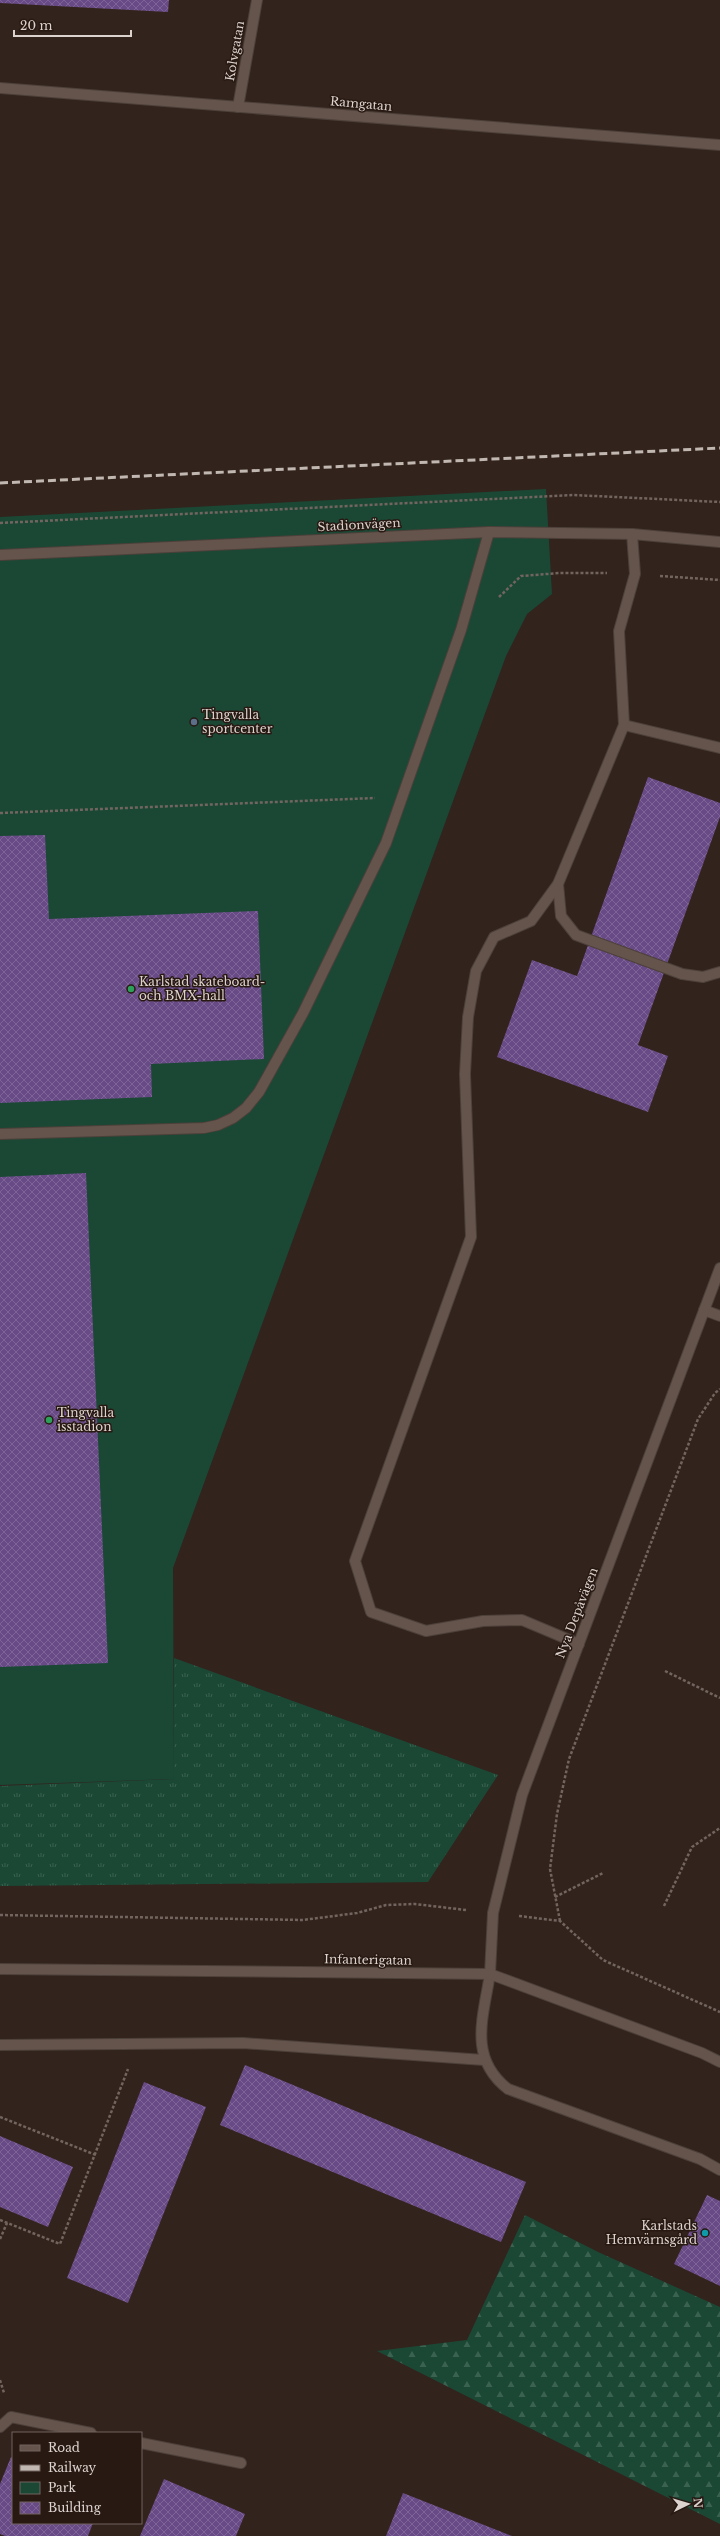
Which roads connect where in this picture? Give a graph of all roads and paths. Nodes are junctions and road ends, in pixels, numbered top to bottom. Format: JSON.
{"nodes":[{"id":1,"x":257,"y":0,"type":"edge"},
{"id":2,"x":0,"y":88,"type":"edge"},
{"id":3,"x":238,"y":107,"type":"junction"},
{"id":4,"x":720,"y":145,"type":"edge"},
{"id":5,"x":720,"y":502,"type":"edge"},
{"id":6,"x":0,"y":523,"type":"edge"},
{"id":7,"x":489,"y":532,"type":"junction"},
{"id":8,"x":632,"y":534,"type":"junction"},
{"id":9,"x":720,"y":542,"type":"edge"},
{"id":10,"x":0,"y":554,"type":"edge"},
{"id":11,"x":635,"y":574,"type":"junction"},
{"id":12,"x":720,"y":580,"type":"edge"},
{"id":13,"x":497,"y":604,"type":"dead end"},
{"id":14,"x":624,"y":725,"type":"junction"},
{"id":15,"x":720,"y":748,"type":"edge"},
{"id":16,"x":401,"y":802,"type":"junction"},
{"id":17,"x":0,"y":813,"type":"edge"},
{"id":18,"x":558,"y":884,"type":"junction"},
{"id":19,"x":720,"y":972,"type":"edge"},
{"id":20,"x":0,"y":1134,"type":"edge"},
{"id":21,"x":720,"y":1268,"type":"edge"},
{"id":22,"x":704,"y":1310,"type":"junction"},
{"id":23,"x":720,"y":1316,"type":"edge"},
{"id":24,"x":720,"y":1389,"type":"edge"},
{"id":25,"x":579,"y":1644,"type":"junction"},
{"id":26,"x":665,"y":1671,"type":"dead end"},
{"id":27,"x":720,"y":1698,"type":"edge"},
{"id":28,"x":720,"y":1828,"type":"edge"},
{"id":29,"x":603,"y":1873,"type":"dead end"},
{"id":30,"x":555,"y":1897,"type":"junction"},
{"id":31,"x":664,"y":1906,"type":"dead end"},
{"id":32,"x":494,"y":1913,"type":"junction"},
{"id":33,"x":0,"y":1915,"type":"edge"},
{"id":34,"x":560,"y":1921,"type":"junction"},
{"id":35,"x":0,"y":1969,"type":"edge"},
{"id":36,"x":490,"y":1974,"type":"junction"},
{"id":37,"x":720,"y":2012,"type":"edge"},
{"id":38,"x":138,"y":2044,"type":"junction"},
{"id":39,"x":0,"y":2045,"type":"edge"},
{"id":40,"x":484,"y":2060,"type":"junction"},
{"id":41,"x":720,"y":2062,"type":"edge"},
{"id":42,"x":0,"y":2117,"type":"edge"},
{"id":43,"x":96,"y":2155,"type":"junction"},
{"id":44,"x":720,"y":2170,"type":"edge"},
{"id":45,"x":0,"y":2220,"type":"edge"},
{"id":46,"x":7,"y":2223,"type":"junction"},
{"id":47,"x":0,"y":2239,"type":"edge"},
{"id":48,"x":0,"y":2427,"type":"edge"},
{"id":49,"x":86,"y":2432,"type":"edge"},
{"id":50,"x":142,"y":2443,"type":"edge"},
{"id":51,"x":241,"y":2463,"type":"dead end"}],
"edges":[{"from":1,"to":3,"type":"street","name":"Kolvgatan"},
{"from":2,"to":3,"type":"street","name":"Ramgatan"},
{"from":3,"to":4,"type":"street","name":"Ramgatan"},
{"from":5,"to":6,"type":"path"},
{"from":7,"to":8,"type":"street","name":"Stadionvägen"},
{"from":7,"to":10,"type":"street","name":"Stadionvägen"},
{"from":7,"to":16,"type":"street"},
{"from":8,"to":9,"type":"street","name":"Stadionvägen"},
{"from":8,"to":11,"type":"street"},
{"from":11,"to":12,"type":"path"},
{"from":11,"to":13,"type":"path"},
{"from":11,"to":14,"type":"street"},
{"from":14,"to":15,"type":"street"},
{"from":14,"to":18,"type":"street"},
{"from":16,"to":17,"type":"path"},
{"from":16,"to":20,"type":"street"},
{"from":18,"to":19,"type":"street"},
{"from":18,"to":25,"type":"street"},
{"from":21,"to":22,"type":"street","name":"Nya Depåvägen"},
{"from":22,"to":23,"type":"street"},
{"from":22,"to":25,"type":"street","name":"Nya Depåvägen"},
{"from":24,"to":30,"type":"path"},
{"from":25,"to":32,"type":"street","name":"Nya Depåvägen"},
{"from":26,"to":27,"type":"path"},
{"from":28,"to":31,"type":"path"},
{"from":29,"to":30,"type":"path"},
{"from":30,"to":34,"type":"path"},
{"from":32,"to":33,"type":"path"},
{"from":32,"to":34,"type":"path"},
{"from":32,"to":36,"type":"street","name":"Nya Depåvägen"},
{"from":34,"to":37,"type":"path"},
{"from":35,"to":36,"type":"street","name":"Infanterigatan"},
{"from":36,"to":40,"type":"street","name":"Nya Depåvägen"},
{"from":36,"to":41,"type":"street","name":"Infanterigatan"},
{"from":38,"to":39,"type":"street"},
{"from":38,"to":40,"type":"street"},
{"from":38,"to":43,"type":"path"},
{"from":40,"to":44,"type":"street"},
{"from":42,"to":43,"type":"path"},
{"from":43,"to":46,"type":"path"},
{"from":45,"to":46,"type":"path"},
{"from":46,"to":47,"type":"path"},
{"from":48,"to":49,"type":"street"},
{"from":50,"to":51,"type":"street"}]}
